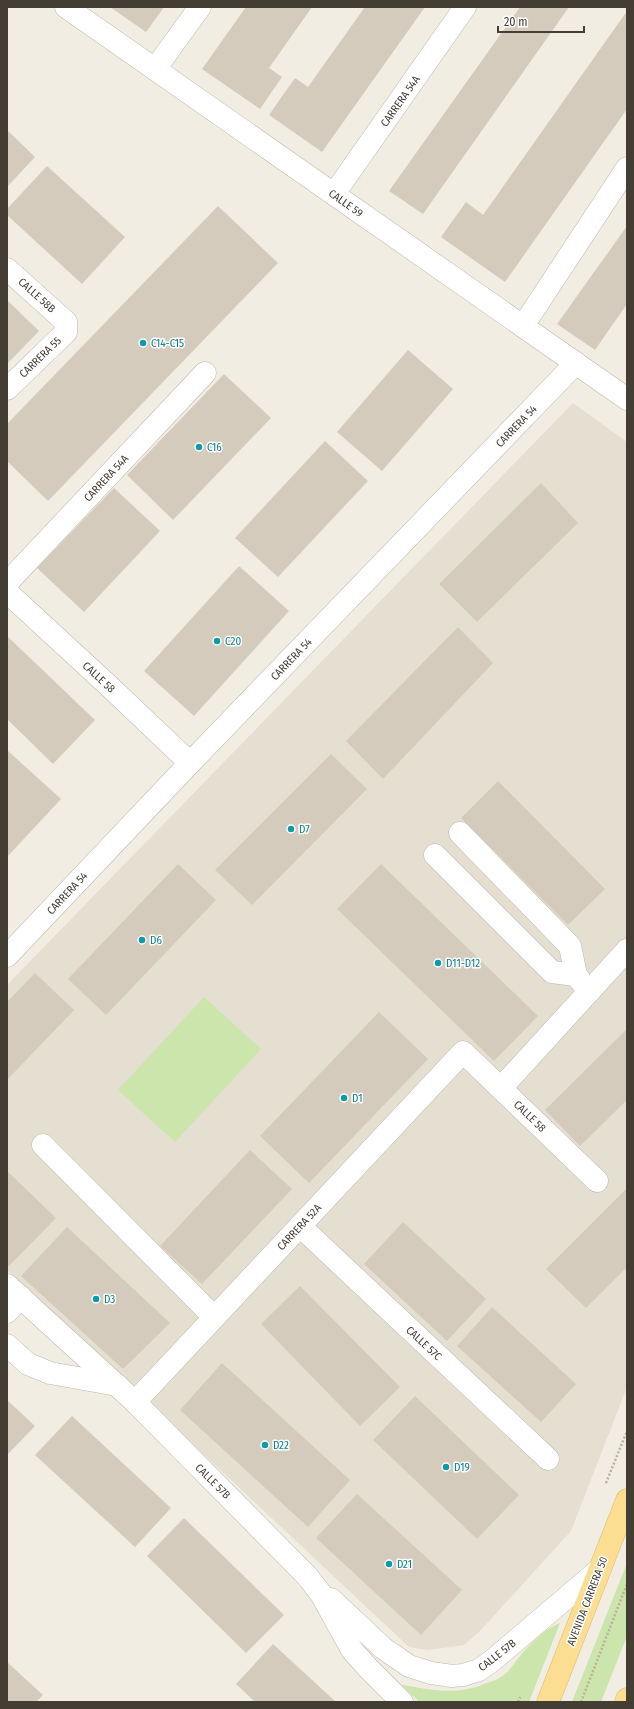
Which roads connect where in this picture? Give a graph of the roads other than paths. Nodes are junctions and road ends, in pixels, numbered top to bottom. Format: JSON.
{"nodes":[{"id":1,"x":66,"y":7,"type":"edge"},
{"id":2,"x":200,"y":7,"type":"edge"},
{"id":3,"x":465,"y":7,"type":"edge"},
{"id":4,"x":155,"y":69,"type":"junction"},
{"id":5,"x":627,"y":168,"type":"edge"},
{"id":6,"x":334,"y":194,"type":"junction"},
{"id":7,"x":7,"y":269,"type":"edge"},
{"id":8,"x":66,"y":322,"type":"joint"},
{"id":9,"x":523,"y":326,"type":"junction"},
{"id":10,"x":576,"y":363,"type":"junction"},
{"id":11,"x":205,"y":373,"type":"dead end"},
{"id":12,"x":7,"y":389,"type":"edge"},
{"id":13,"x":627,"y":399,"type":"edge"},
{"id":14,"x":7,"y":583,"type":"edge"},
{"id":15,"x":7,"y":592,"type":"edge"},
{"id":16,"x":190,"y":763,"type":"junction"},
{"id":17,"x":460,"y":832,"type":"dead end"},
{"id":18,"x":435,"y":855,"type":"dead end"},
{"id":19,"x":627,"y":950,"type":"edge"},
{"id":20,"x":7,"y":956,"type":"edge"},
{"id":21,"x":583,"y":983,"type":"junction"},
{"id":22,"x":463,"y":1052,"type":"joint"},
{"id":23,"x":501,"y":1088,"type":"junction"},
{"id":24,"x":43,"y":1145,"type":"dead end"},
{"id":25,"x":597,"y":1181,"type":"dead end"},
{"id":26,"x":300,"y":1226,"type":"junction"},
{"id":27,"x":12,"y":1298,"type":"edge"},
{"id":28,"x":214,"y":1317,"type":"junction"},
{"id":29,"x":7,"y":1345,"type":"edge"},
{"id":30,"x":117,"y":1385,"type":"junction"},
{"id":31,"x":135,"y":1402,"type":"junction"},
{"id":32,"x":548,"y":1459,"type":"dead end"},
{"id":33,"x":627,"y":1500,"type":"edge"},
{"id":34,"x":600,"y":1569,"type":"junction"},
{"id":35,"x":308,"y":1577,"type":"junction"},
{"id":36,"x":627,"y":1699,"type":"edge"},
{"id":37,"x":402,"y":1702,"type":"edge"},
{"id":38,"x":548,"y":1702,"type":"edge"},
{"id":39,"x":626,"y":1702,"type":"edge"}],
"edges":[{"from":1,"to":4,"type":"street","name":"CALLE 59"},
{"from":2,"to":4,"type":"street"},
{"from":3,"to":6,"type":"street","name":"CARRERA 54A"},
{"from":4,"to":6,"type":"street","name":"CALLE 59"},
{"from":5,"to":9,"type":"street"},
{"from":6,"to":9,"type":"street","name":"CALLE 59"},
{"from":7,"to":8,"type":"street","name":"CALLE 58B"},
{"from":8,"to":12,"type":"street","name":"CARRERA 55"},
{"from":9,"to":10,"type":"street","name":"CALLE 59"},
{"from":10,"to":13,"type":"street","name":"CALLE 59"},
{"from":10,"to":16,"type":"street","name":"CARRERA 54"},
{"from":11,"to":14,"type":"street","name":"CARRERA 54A"},
{"from":15,"to":16,"type":"street","name":"CALLE 58"},
{"from":16,"to":20,"type":"street","name":"CARRERA 54"},
{"from":17,"to":21,"type":"street"},
{"from":18,"to":21,"type":"street"},
{"from":19,"to":21,"type":"street"},
{"from":21,"to":23,"type":"street"},
{"from":22,"to":23,"type":"street","name":"CALLE 58"},
{"from":22,"to":26,"type":"street","name":"CARRERA 52A"},
{"from":23,"to":25,"type":"street","name":"CALLE 58"},
{"from":24,"to":28,"type":"street"},
{"from":26,"to":28,"type":"street","name":"CARRERA 52A"},
{"from":26,"to":32,"type":"street","name":"CALLE 57C"},
{"from":27,"to":30,"type":"street","name":"CALLE 57B"},
{"from":28,"to":31,"type":"street","name":"CARRERA 52A"},
{"from":29,"to":30,"type":"street"},
{"from":30,"to":31,"type":"street","name":"CALLE 57B"},
{"from":31,"to":35,"type":"street","name":"CALLE 57B"},
{"from":33,"to":34,"type":"main road","name":"AVENIDA CARRERA 50"},
{"from":34,"to":35,"type":"street","name":"CALLE 57B"},
{"from":34,"to":38,"type":"main road","name":"AVENIDA CARRERA 50"},
{"from":35,"to":37,"type":"street","name":"CALLE 57B"},
{"from":36,"to":39,"type":"main road"}]}
